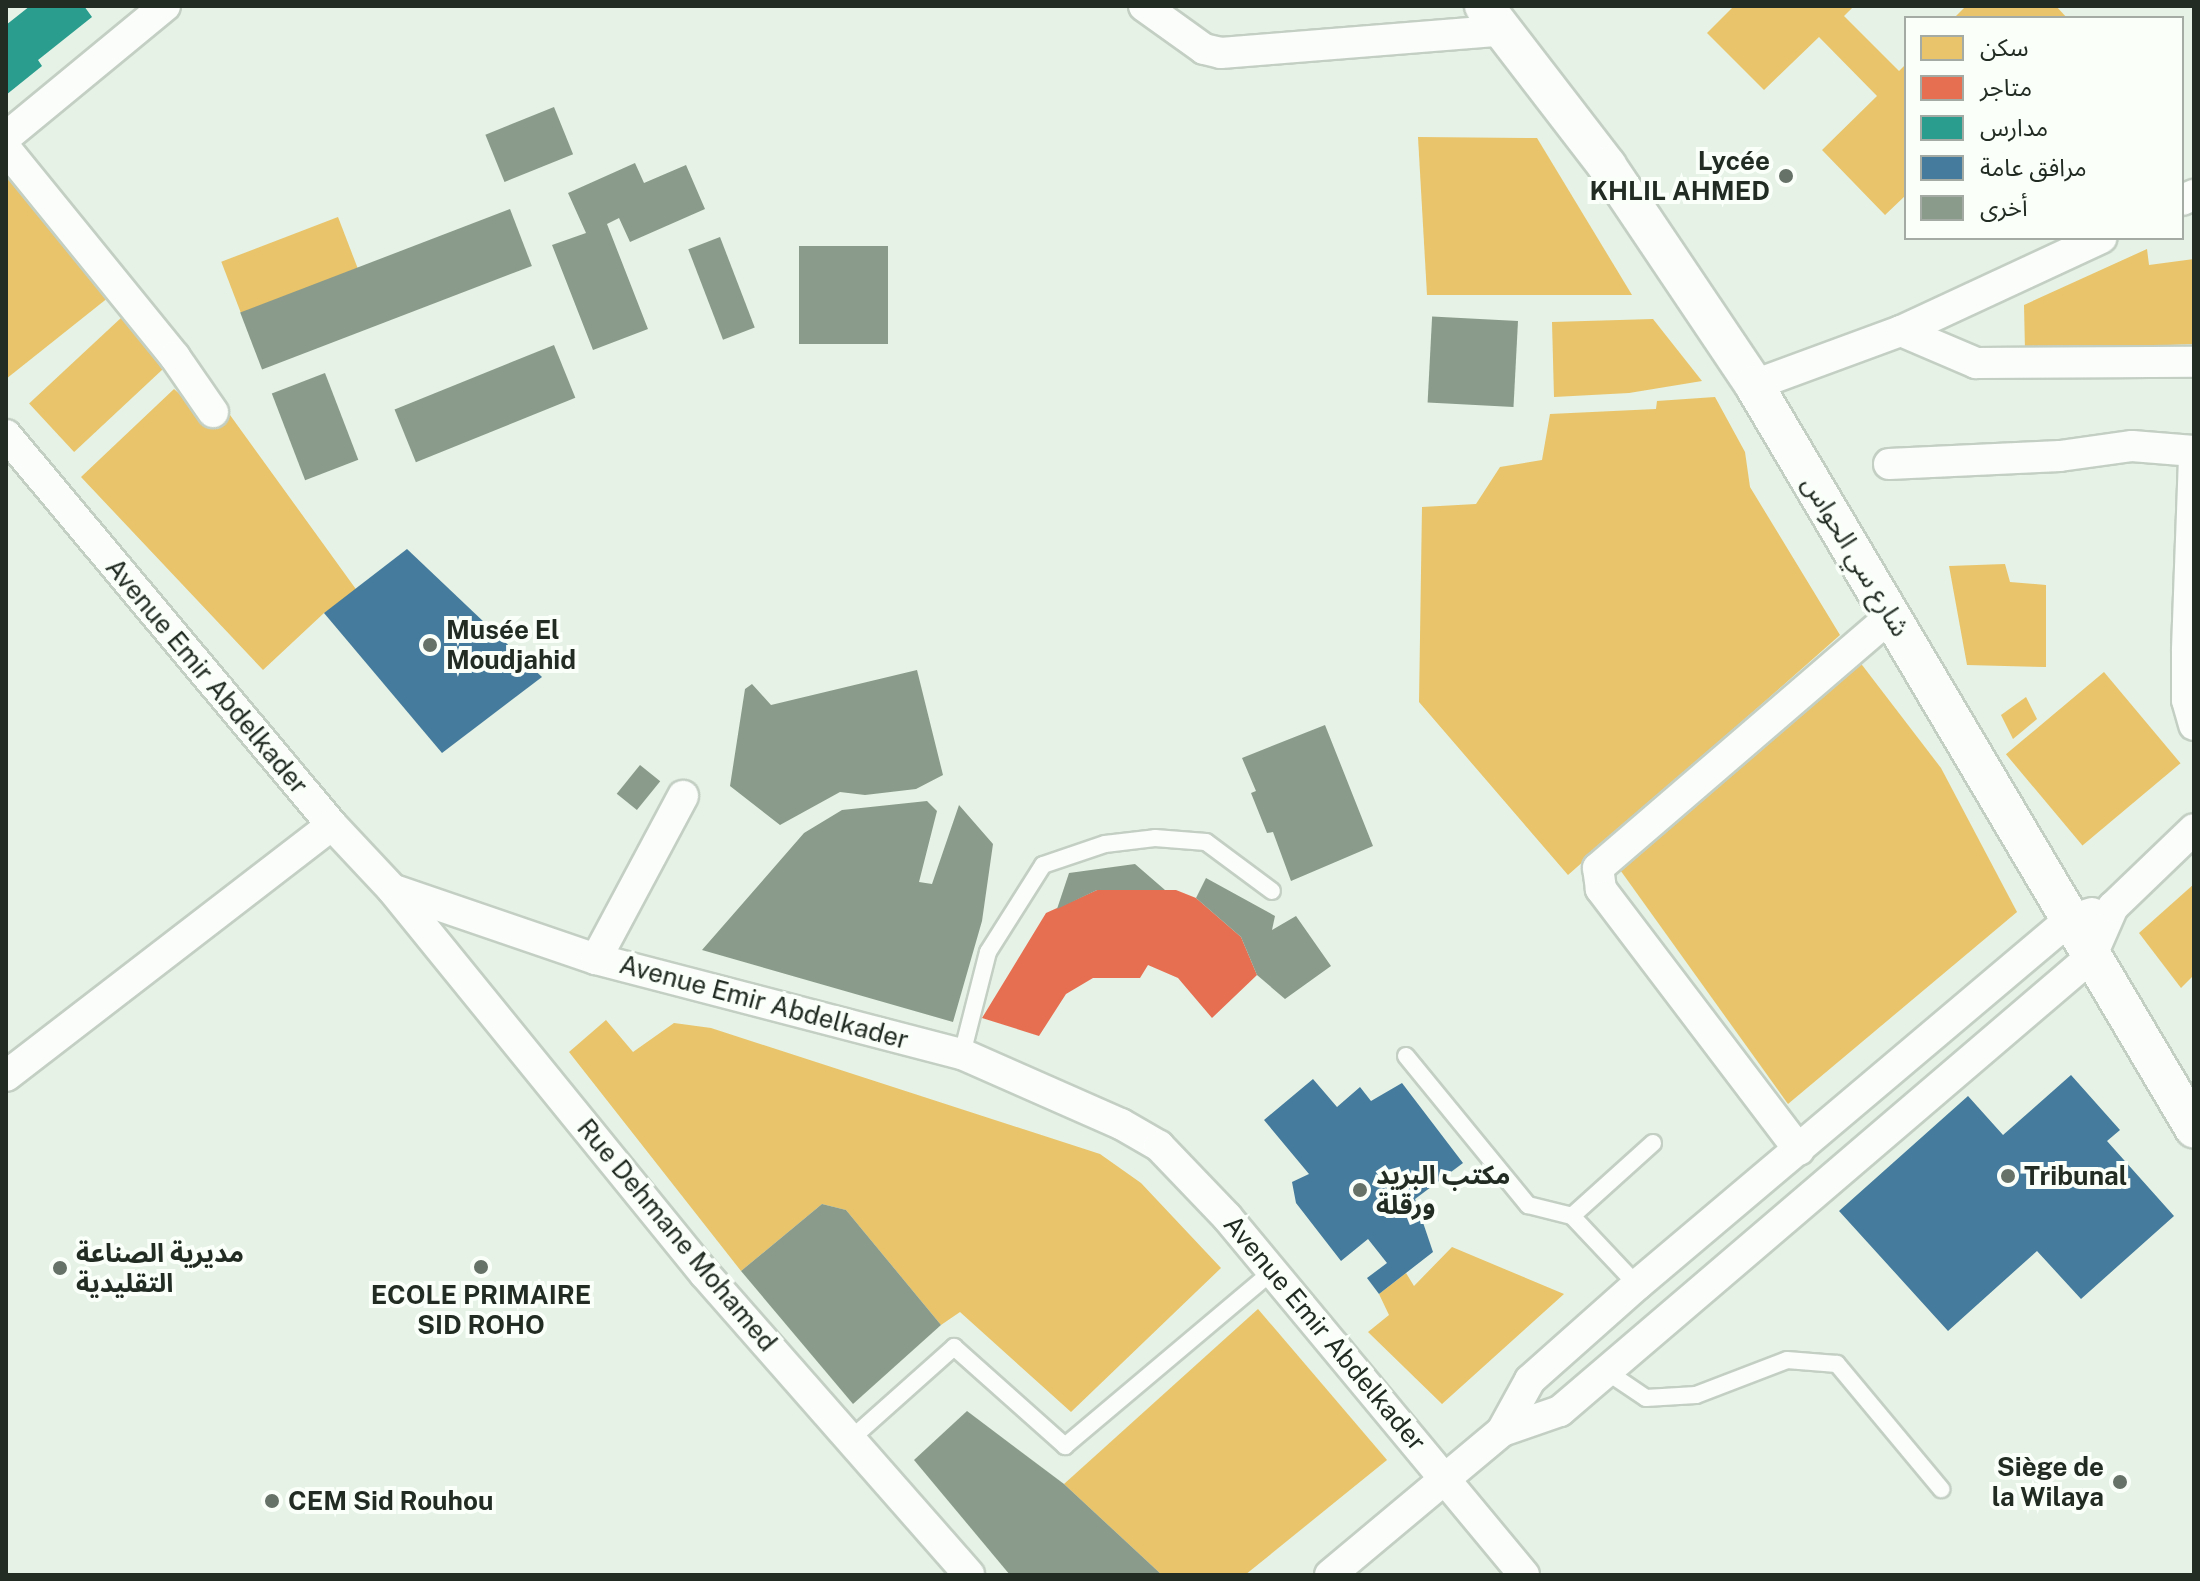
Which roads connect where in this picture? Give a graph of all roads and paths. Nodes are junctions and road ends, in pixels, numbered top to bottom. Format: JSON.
{"nodes":[{"id":1,"x":165,"y":6,"type":"edge"},
{"id":2,"x":1144,"y":6,"type":"edge"},
{"id":3,"x":1494,"y":18,"type":"edge"},
{"id":4,"x":6,"y":137,"type":"edge"},
{"id":5,"x":6,"y":149,"type":"edge"},
{"id":6,"x":2097,"y":240,"type":"edge"},
{"id":7,"x":1901,"y":331,"type":"junction"},
{"id":8,"x":2194,"y":362,"type":"edge"},
{"id":9,"x":1754,"y":385,"type":"junction"},
{"id":10,"x":213,"y":412,"type":"dead end"},
{"id":11,"x":6,"y":435,"type":"edge"},
{"id":12,"x":2194,"y":451,"type":"edge"},
{"id":13,"x":2194,"y":458,"type":"edge"},
{"id":14,"x":1889,"y":464,"type":"dead end"},
{"id":15,"x":1891,"y":616,"type":"junction"},
{"id":16,"x":2194,"y":725,"type":"edge"},
{"id":17,"x":683,"y":796,"type":"dead end"},
{"id":18,"x":332,"y":825,"type":"junction"},
{"id":19,"x":2194,"y":829,"type":"edge"},
{"id":20,"x":392,"y":889,"type":"junction"},
{"id":21,"x":1272,"y":891,"type":"dead end"},
{"id":22,"x":2113,"y":907,"type":"junction"},
{"id":23,"x":2069,"y":920,"type":"junction"},
{"id":24,"x":2091,"y":957,"type":"junction"},
{"id":25,"x":596,"y":959,"type":"junction"},
{"id":26,"x":962,"y":1054,"type":"junction"},
{"id":27,"x":1406,"y":1056,"type":"dead end"},
{"id":28,"x":6,"y":1076,"type":"edge"},
{"id":29,"x":2194,"y":1128,"type":"edge"},
{"id":30,"x":1653,"y":1143,"type":"dead end"},
{"id":31,"x":1799,"y":1150,"type":"junction"},
{"id":32,"x":1572,"y":1216,"type":"junction"},
{"id":33,"x":1273,"y":1271,"type":"junction"},
{"id":34,"x":1637,"y":1285,"type":"junction"},
{"id":35,"x":1606,"y":1371,"type":"junction"},
{"id":36,"x":1502,"y":1431,"type":"junction"},
{"id":37,"x":852,"y":1438,"type":"junction"},
{"id":38,"x":1446,"y":1476,"type":"junction"},
{"id":39,"x":1941,"y":1489,"type":"dead end"},
{"id":40,"x":969,"y":1575,"type":"edge"},
{"id":41,"x":1330,"y":1575,"type":"edge"},
{"id":42,"x":1524,"y":1575,"type":"edge"}],
"edges":[{"from":1,"to":4,"type":"street"},
{"from":2,"to":3,"type":"street"},
{"from":3,"to":9,"type":"street","name":"شارع سي الحواس"},
{"from":5,"to":10,"type":"street"},
{"from":6,"to":7,"type":"street"},
{"from":7,"to":8,"type":"street"},
{"from":7,"to":9,"type":"street"},
{"from":9,"to":15,"type":"street","name":"شارع سي الحواس"},
{"from":11,"to":18,"type":"street","name":"Avenue Emir Abdelkader"},
{"from":12,"to":14,"type":"street"},
{"from":13,"to":16,"type":"street"},
{"from":15,"to":23,"type":"street","name":"شارع سي الحواس"},
{"from":15,"to":31,"type":"street"},
{"from":17,"to":25,"type":"street"},
{"from":18,"to":20,"type":"street","name":"Avenue Emir Abdelkader"},
{"from":18,"to":28,"type":"street"},
{"from":19,"to":22,"type":"street"},
{"from":20,"to":25,"type":"street","name":"Avenue Emir Abdelkader"},
{"from":20,"to":37,"type":"street","name":"Rue Dehmane Mohamed"},
{"from":21,"to":26,"type":"lane"},
{"from":22,"to":23,"type":"street"},
{"from":22,"to":24,"type":"street"},
{"from":23,"to":24,"type":"street","name":"شارع سي الحواس"},
{"from":23,"to":31,"type":"street"},
{"from":24,"to":29,"type":"street","name":"شارع سي الحواس"},
{"from":24,"to":35,"type":"street"},
{"from":25,"to":26,"type":"street","name":"Avenue Emir Abdelkader"},
{"from":26,"to":33,"type":"street","name":"Avenue Emir Abdelkader"},
{"from":27,"to":32,"type":"lane"},
{"from":30,"to":32,"type":"lane"},
{"from":31,"to":34,"type":"street"},
{"from":32,"to":34,"type":"lane"},
{"from":33,"to":37,"type":"lane"},
{"from":33,"to":38,"type":"street","name":"Avenue Emir Abdelkader"},
{"from":34,"to":36,"type":"street"},
{"from":35,"to":36,"type":"street"},
{"from":35,"to":39,"type":"lane"},
{"from":36,"to":38,"type":"street"},
{"from":37,"to":40,"type":"street","name":"Rue Dehmane Mohamed"},
{"from":38,"to":41,"type":"street"},
{"from":38,"to":42,"type":"street","name":"Avenue Emir Abdelkader"}]}
